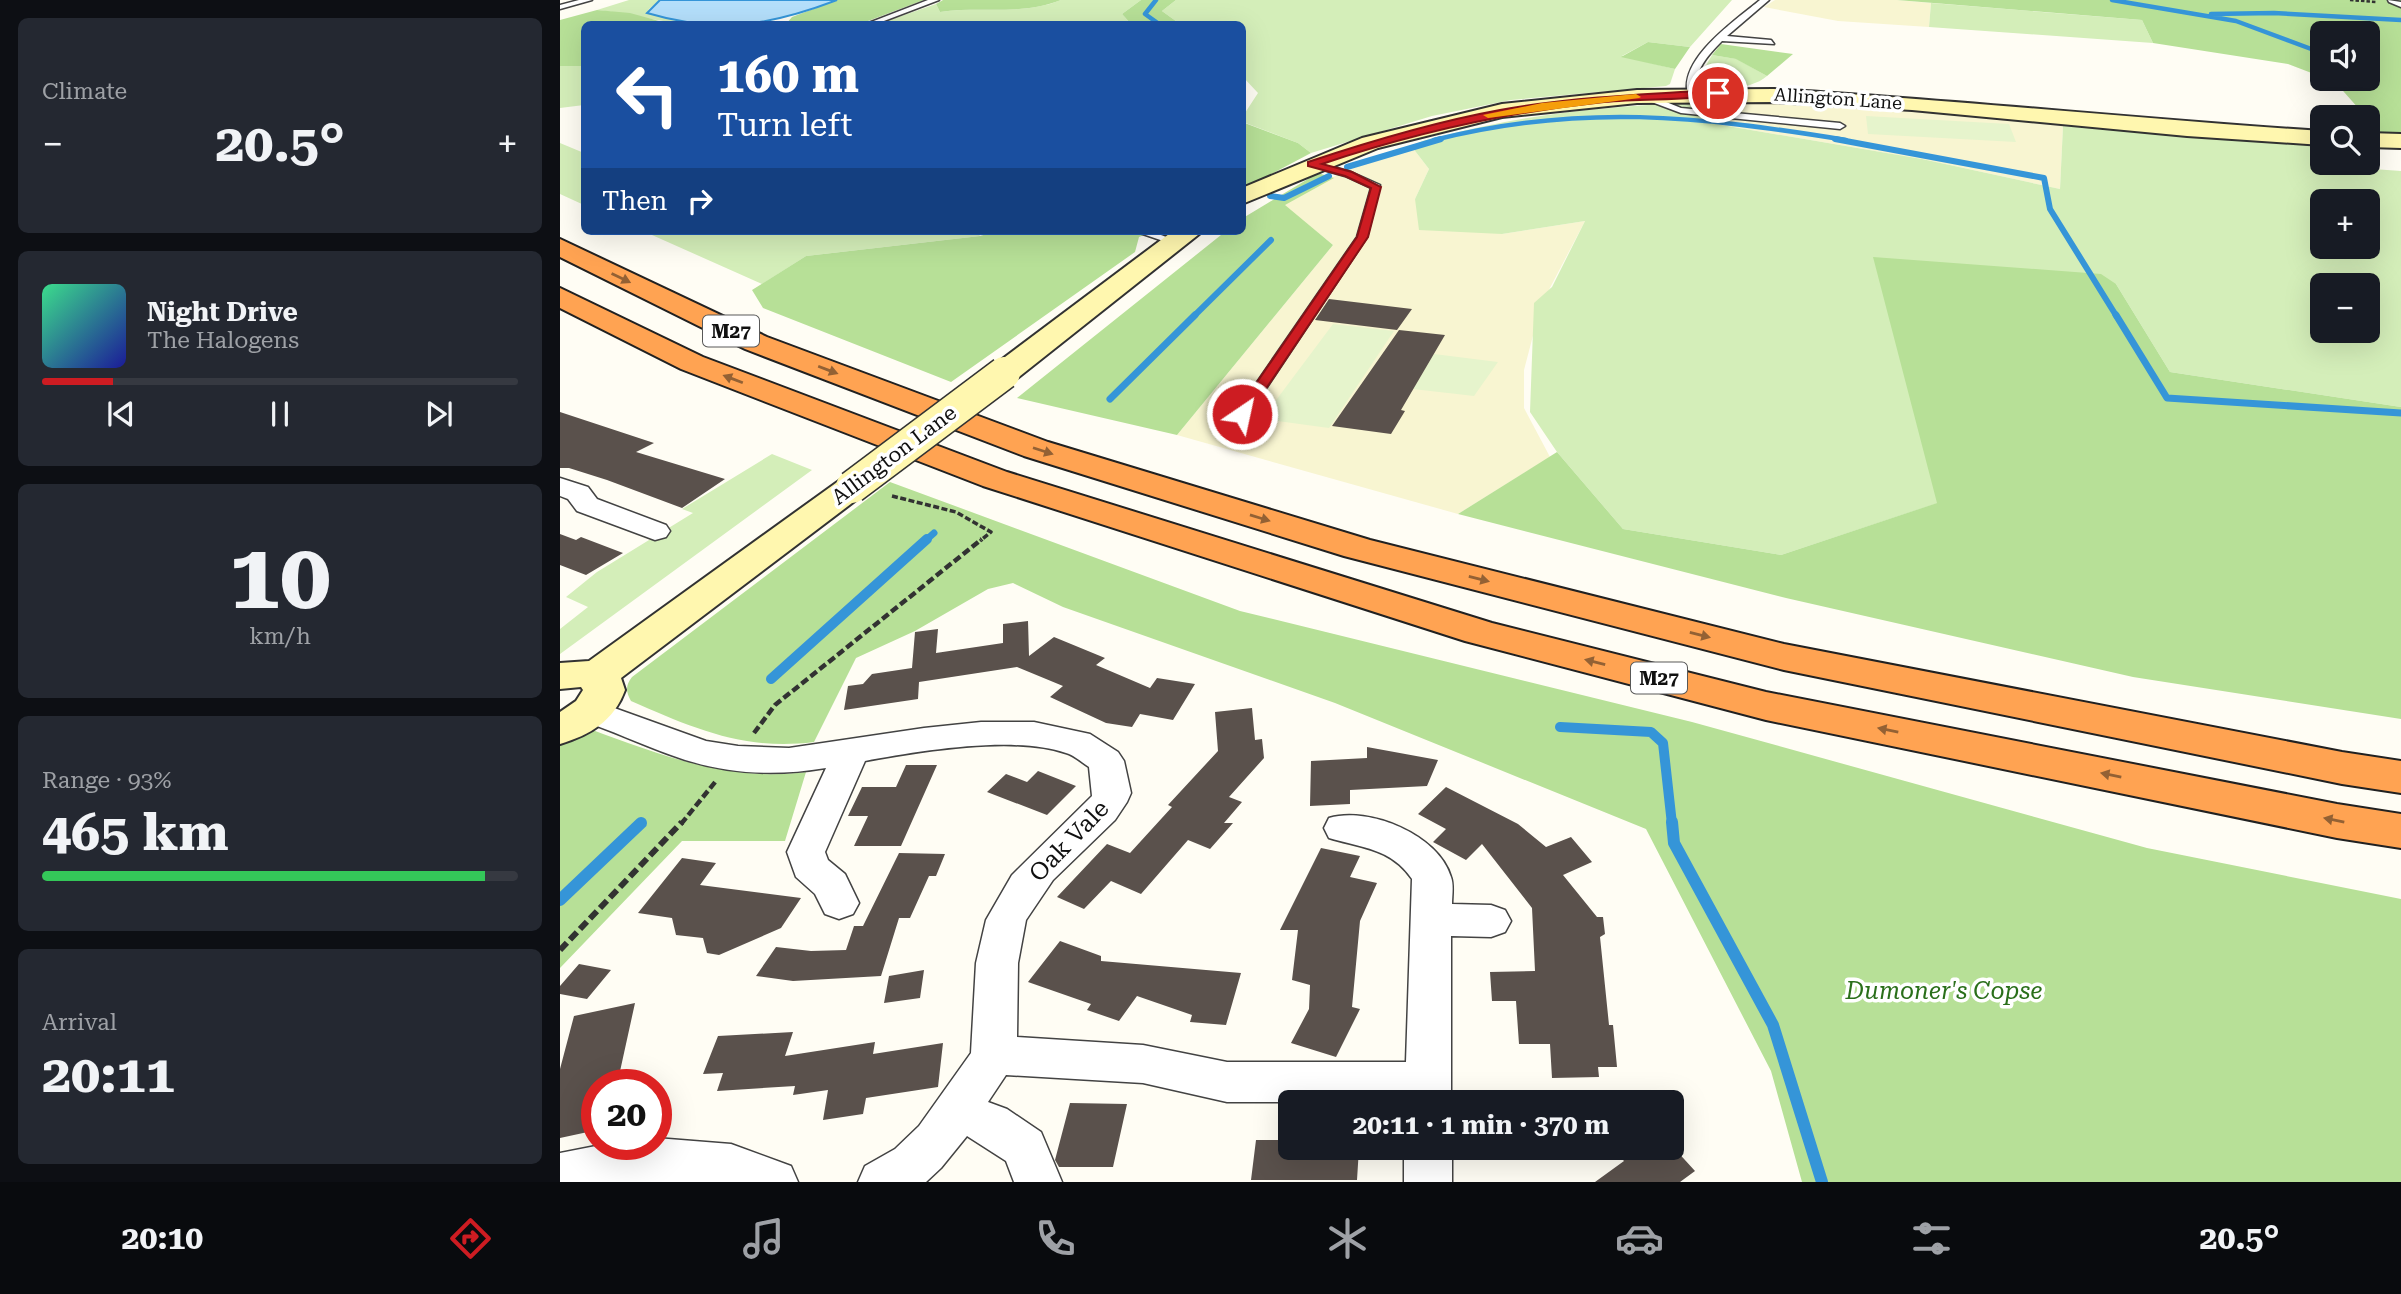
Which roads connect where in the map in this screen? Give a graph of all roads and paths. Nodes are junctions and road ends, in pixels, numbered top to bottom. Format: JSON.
{"nodes":[{"id":1,"x":588,"y":0,"type":"edge"},
{"id":2,"x":935,"y":0,"type":"edge"},
{"id":3,"x":1765,"y":0,"type":"edge"},
{"id":4,"x":2392,"y":0,"type":"edge"},
{"id":5,"x":2401,"y":5,"type":"edge"},
{"id":6,"x":560,"y":7,"type":"edge"},
{"id":7,"x":878,"y":21,"type":"edge"},
{"id":8,"x":1720,"y":38,"type":"junction"},
{"id":9,"x":1772,"y":42,"type":"dead end"},
{"id":10,"x":1691,"y":93,"type":"junction"},
{"id":11,"x":1644,"y":96,"type":"junction"},
{"id":12,"x":1840,"y":126,"type":"dead end"},
{"id":13,"x":2310,"y":137,"type":"edge"},
{"id":14,"x":2401,"y":141,"type":"edge"},
{"id":15,"x":2380,"y":142,"type":"edge"},
{"id":16,"x":1312,"y":164,"type":"junction"},
{"id":17,"x":1246,"y":195,"type":"edge"},
{"id":18,"x":1182,"y":237,"type":"edge"},
{"id":19,"x":560,"y":247,"type":"edge"},
{"id":20,"x":560,"y":297,"type":"edge"},
{"id":21,"x":1242,"y":414,"type":"dead end"},
{"id":22,"x":560,"y":487,"type":"edge"},
{"id":23,"x":897,"y":498,"type":"dead end"},
{"id":24,"x":655,"y":531,"type":"dead end"},
{"id":25,"x":577,"y":699,"type":"edge"},
{"id":26,"x":850,"y":752,"type":"junction"},
{"id":27,"x":734,"y":759,"type":"junction"},
{"id":28,"x":2401,"y":777,"type":"edge"},
{"id":29,"x":1343,"y":828,"type":"dead end"},
{"id":30,"x":2401,"y":831,"type":"edge"},
{"id":31,"x":839,"y":903,"type":"dead end"},
{"id":32,"x":1432,"y":920,"type":"junction"},
{"id":33,"x":1491,"y":921,"type":"dead end"},
{"id":34,"x":560,"y":950,"type":"edge"},
{"id":35,"x":993,"y":1055,"type":"junction"},
{"id":36,"x":1400,"y":1090,"type":"edge"},
{"id":37,"x":1428,"y":1090,"type":"edge"},
{"id":38,"x":958,"y":1111,"type":"junction"},
{"id":39,"x":1428,"y":1160,"type":"edge"},
{"id":40,"x":560,"y":1175,"type":"edge"},
{"id":41,"x":774,"y":1182,"type":"edge"},
{"id":42,"x":882,"y":1182,"type":"edge"},
{"id":43,"x":1038,"y":1182,"type":"edge"},
{"id":44,"x":1428,"y":1182,"type":"edge"}],
"edges":[{"from":1,"to":6,"type":"lane"},
{"from":2,"to":7,"type":"lane"},
{"from":3,"to":8,"type":"lane"},
{"from":4,"to":5,"type":"lane"},
{"from":8,"to":9,"type":"lane"},
{"from":8,"to":10,"type":"lane"},
{"from":10,"to":11,"type":"street","name":"Allington Lane"},
{"from":10,"to":13,"type":"street","name":"Allington Lane"},
{"from":11,"to":12,"type":"lane"},
{"from":11,"to":16,"type":"street","name":"Allington Lane"},
{"from":14,"to":15,"type":"street"},
{"from":16,"to":17,"type":"street","name":"Allington Lane"},
{"from":16,"to":21,"type":"lane"},
{"from":18,"to":25,"type":"street","name":"Allington Lane","bridge":true},
{"from":19,"to":28,"type":"highway","number":"M27","one_way":true},
{"from":30,"to":20,"type":"highway","number":"M27","one_way":true},
{"from":22,"to":24,"type":"street"},
{"from":23,"to":27,"type":"path"},
{"from":25,"to":27,"type":"street","name":"Oak Vale"},
{"from":26,"to":27,"type":"street","name":"Oak Vale"},
{"from":26,"to":31,"type":"street"},
{"from":26,"to":35,"type":"street","name":"Oak Vale"},
{"from":27,"to":34,"type":"path"},
{"from":29,"to":32,"type":"street"},
{"from":32,"to":33,"type":"street"},
{"from":32,"to":37,"type":"street"},
{"from":35,"to":36,"type":"street"},
{"from":35,"to":38,"type":"street","name":"Oak Vale"},
{"from":38,"to":42,"type":"street","name":"Oak Vale"},
{"from":38,"to":43,"type":"street"},
{"from":39,"to":44,"type":"street"},
{"from":40,"to":41,"type":"street"}]}
